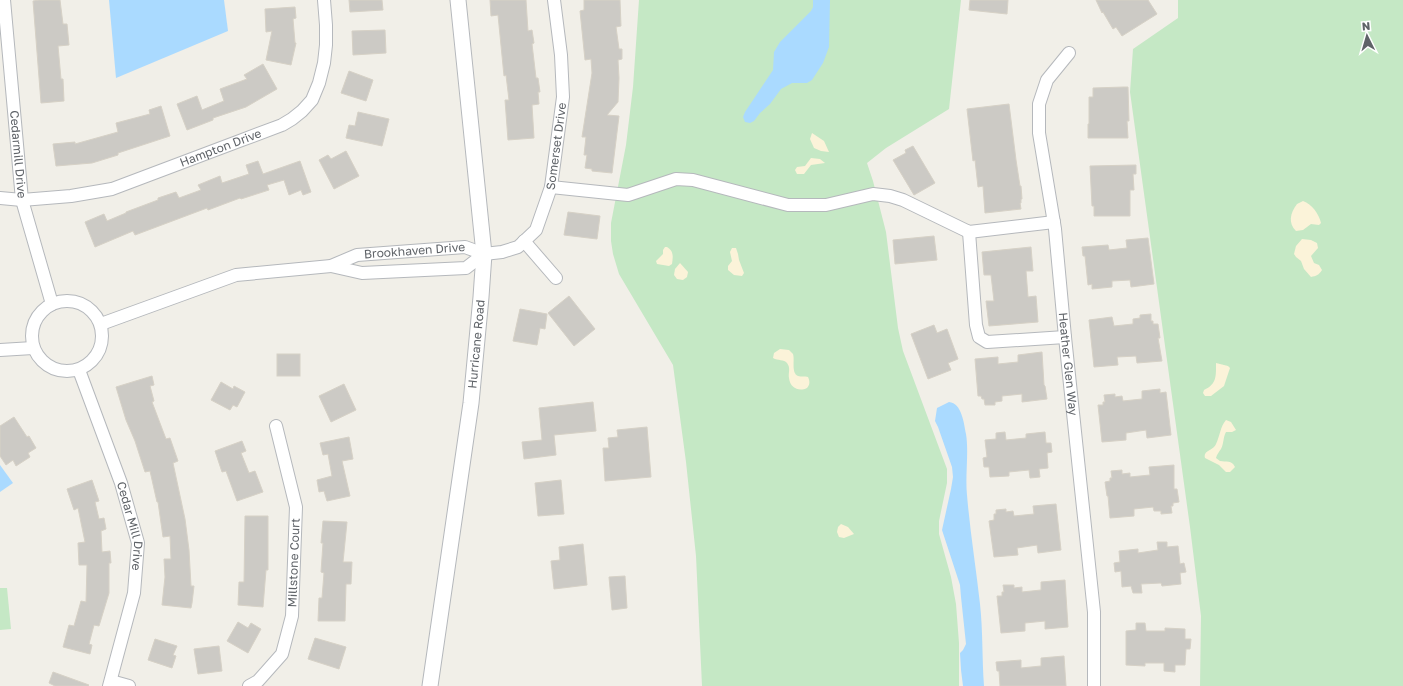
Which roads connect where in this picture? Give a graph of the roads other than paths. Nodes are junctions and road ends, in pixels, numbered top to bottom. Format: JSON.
{"nodes":[{"id":1,"x":4,"y":0,"type":"edge"},
{"id":2,"x":324,"y":0,"type":"edge"},
{"id":3,"x":458,"y":0,"type":"edge"},
{"id":4,"x":554,"y":0,"type":"edge"},
{"id":5,"x":1070,"y":53,"type":"dead end"},
{"id":6,"x":551,"y":187,"type":"junction"},
{"id":7,"x":0,"y":198,"type":"edge"},
{"id":8,"x":22,"y":200,"type":"junction"},
{"id":9,"x":1054,"y":222,"type":"junction"},
{"id":10,"x":969,"y":232,"type":"junction"},
{"id":11,"x":524,"y":241,"type":"junction"},
{"id":12,"x":484,"y":254,"type":"junction"},
{"id":13,"x":331,"y":266,"type":"junction"},
{"id":14,"x":556,"y":278,"type":"dead end"},
{"id":15,"x":52,"y":304,"type":"junction"},
{"id":16,"x":100,"y":324,"type":"junction"},
{"id":17,"x":1065,"y":336,"type":"junction"},
{"id":18,"x":33,"y":348,"type":"junction"},
{"id":19,"x":0,"y":350,"type":"edge"},
{"id":20,"x":79,"y":370,"type":"junction"},
{"id":21,"x":276,"y":426,"type":"dead end"},
{"id":22,"x":110,"y":683,"type":"edge"},
{"id":23,"x":129,"y":686,"type":"edge"},
{"id":24,"x":249,"y":686,"type":"edge"},
{"id":25,"x":430,"y":686,"type":"edge"},
{"id":26,"x":1094,"y":686,"type":"edge"}],
"edges":[{"from":1,"to":8,"type":"street","name":"Cedarmill Drive"},
{"from":2,"to":8,"type":"street","name":"Hampton Drive"},
{"from":3,"to":12,"type":"street","name":"Hurricane Road"},
{"from":4,"to":6,"type":"street","name":"Somerset Drive"},
{"from":5,"to":9,"type":"street","name":"Heather Glen Way"},
{"from":6,"to":10,"type":"street"},
{"from":6,"to":11,"type":"street","name":"Somerset Drive"},
{"from":7,"to":8,"type":"street","name":"Hampton Drive"},
{"from":8,"to":15,"type":"street","name":"Cedarmill Drive"},
{"from":9,"to":10,"type":"street"},
{"from":9,"to":17,"type":"street","name":"Heather Glen Way"},
{"from":10,"to":17,"type":"street"},
{"from":11,"to":12,"type":"street","name":"Somerset Drive"},
{"from":11,"to":14,"type":"street"},
{"from":12,"to":13,"type":"street","name":"Brookhaven Drive"},
{"from":12,"to":13,"type":"street","name":"Brookhaven Drive"},
{"from":12,"to":25,"type":"street","name":"Hurricane Road"},
{"from":13,"to":16,"type":"street","name":"Brookhaven Drive"},
{"from":15,"to":16,"type":"street"},
{"from":15,"to":18,"type":"street"},
{"from":16,"to":20,"type":"street"},
{"from":17,"to":26,"type":"street","name":"Heather Glen Way"},
{"from":18,"to":19,"type":"street"},
{"from":18,"to":20,"type":"street"},
{"from":20,"to":22,"type":"street","name":"Cedar Mill Drive"},
{"from":21,"to":24,"type":"street","name":"Millstone Court"},
{"from":22,"to":23,"type":"street"}]}
